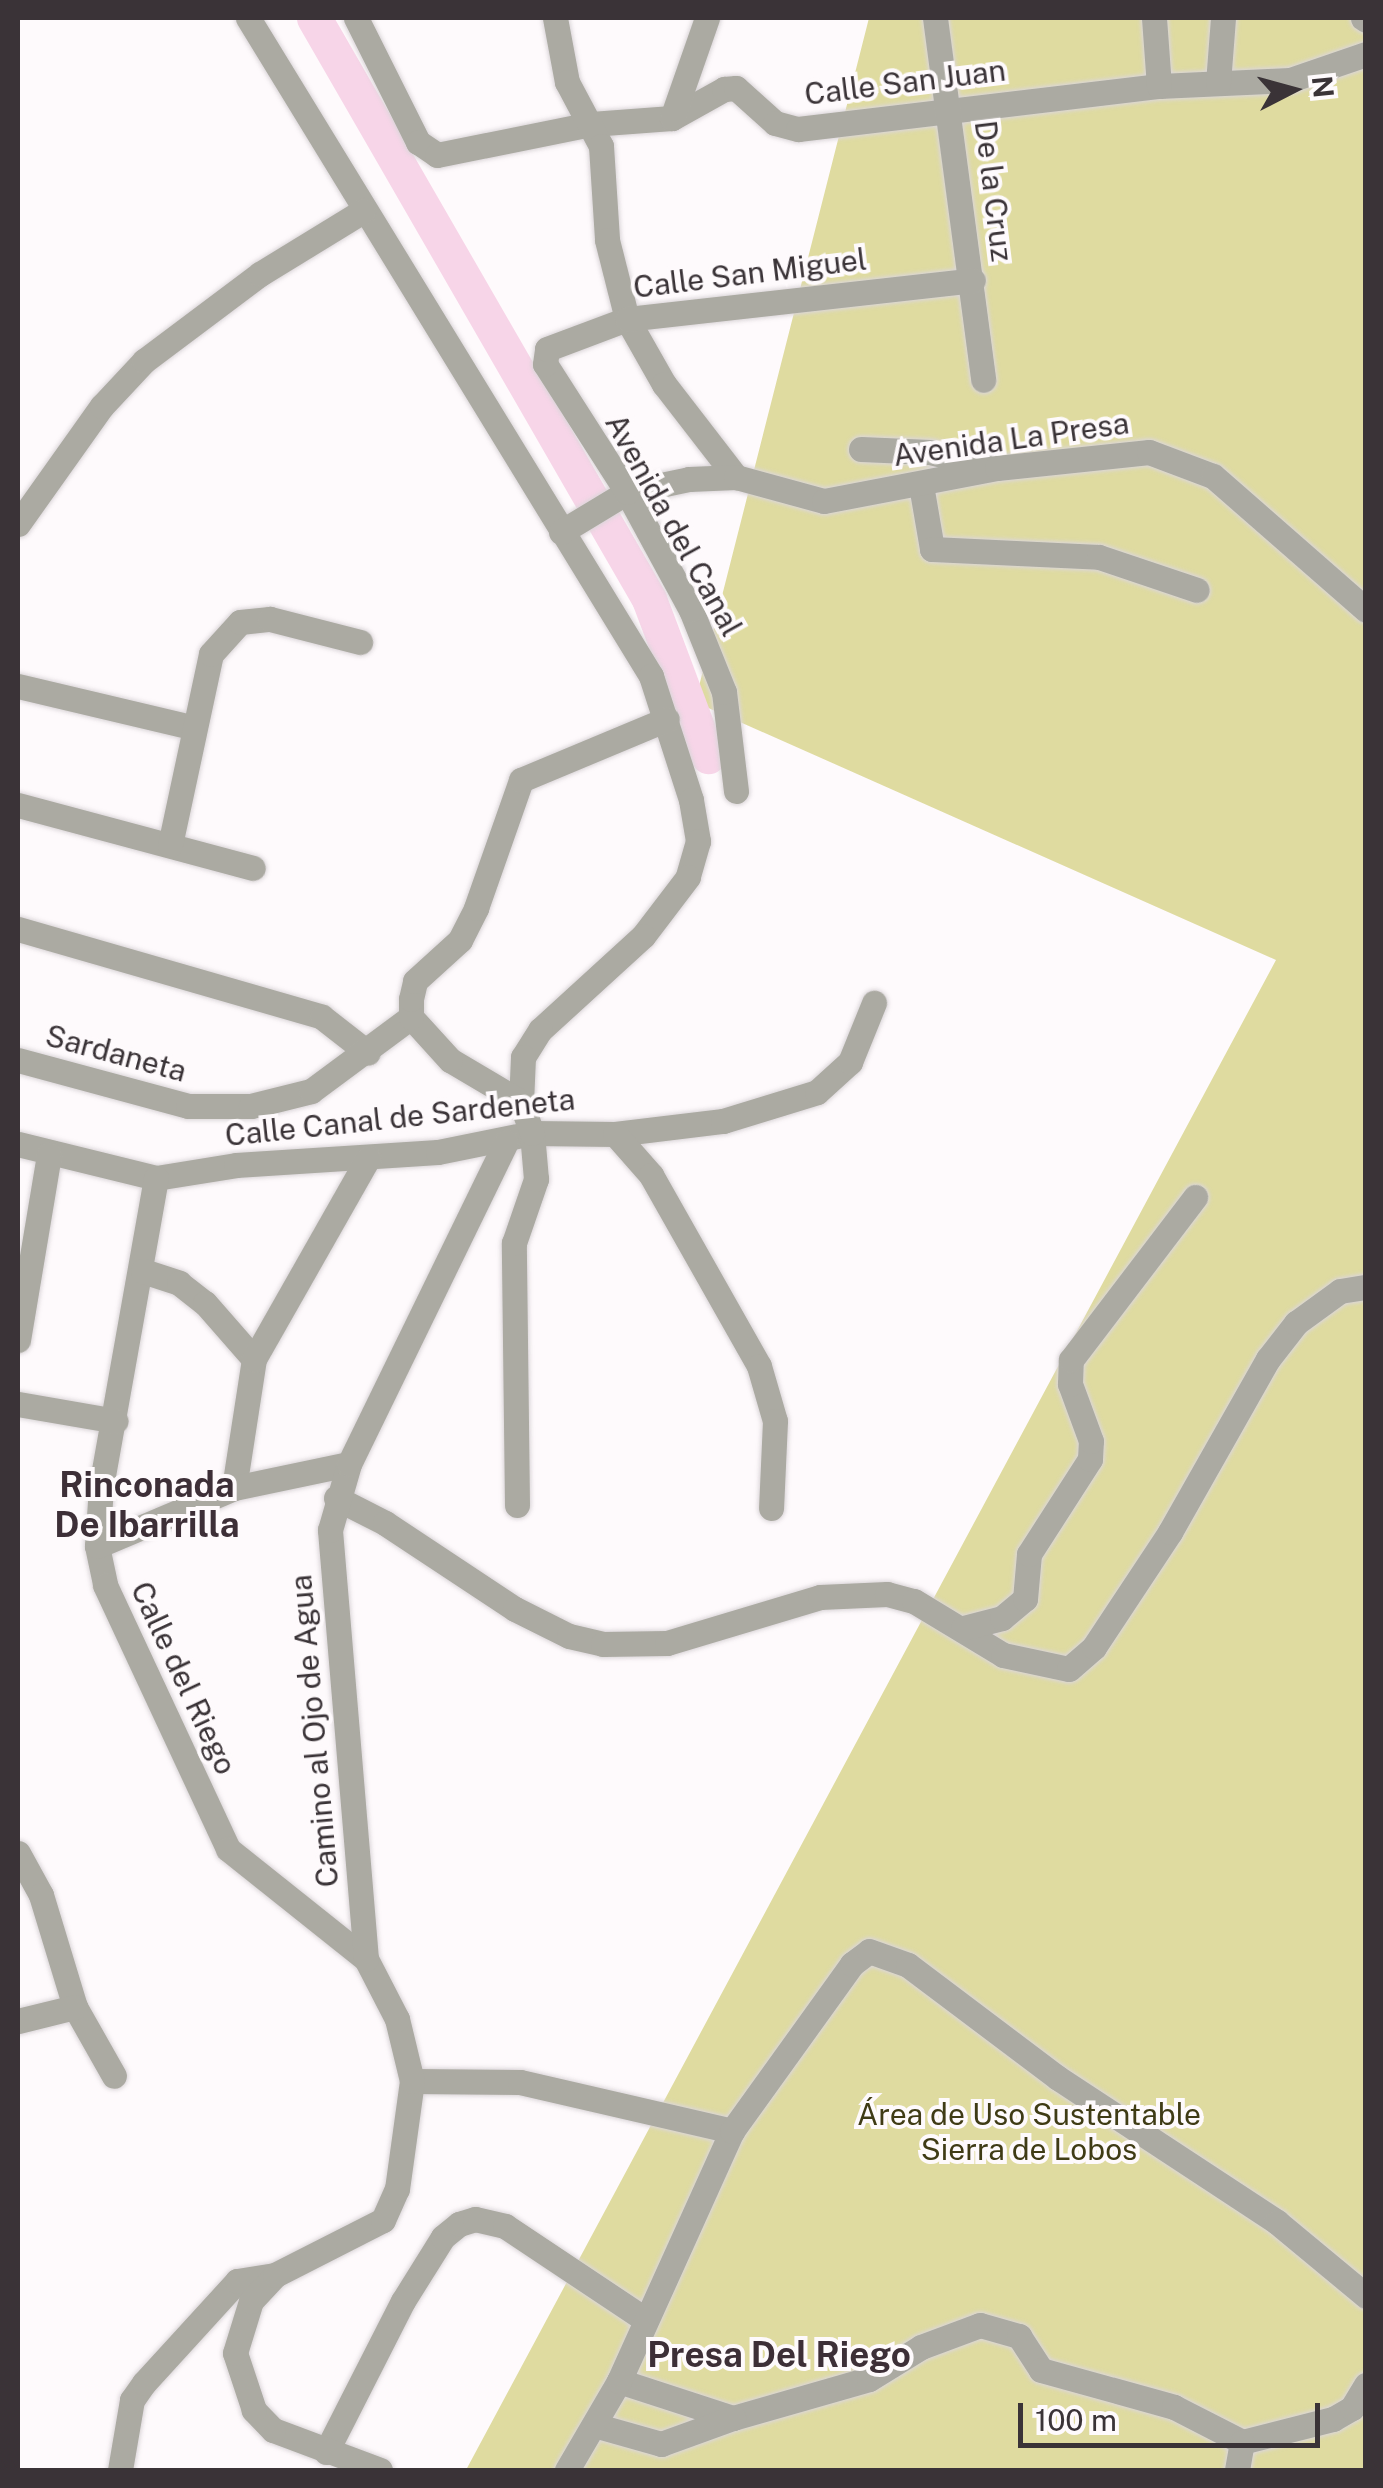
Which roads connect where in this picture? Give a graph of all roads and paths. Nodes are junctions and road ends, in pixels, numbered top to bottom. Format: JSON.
{"nodes":[{"id":1,"x":248,"y":18,"type":"edge"},
{"id":2,"x":356,"y":18,"type":"edge"},
{"id":3,"x":555,"y":18,"type":"edge"},
{"id":4,"x":707,"y":18,"type":"edge"},
{"id":5,"x":936,"y":18,"type":"edge"},
{"id":6,"x":1154,"y":18,"type":"edge"},
{"id":7,"x":1223,"y":18,"type":"edge"},
{"id":8,"x":1366,"y":54,"type":"edge"},
{"id":9,"x":1218,"y":83,"type":"junction"},
{"id":10,"x":1158,"y":86,"type":"junction"},
{"id":11,"x":952,"y":109,"type":"junction"},
{"id":12,"x":672,"y":118,"type":"junction"},
{"id":13,"x":591,"y":124,"type":"junction"},
{"id":14,"x":363,"y":211,"type":"junction"},
{"id":15,"x":973,"y":280,"type":"junction"},
{"id":16,"x":626,"y":319,"type":"junction"},
{"id":17,"x":544,"y":356,"type":"joint"},
{"id":18,"x":983,"y":380,"type":"dead end"},
{"id":19,"x":861,"y":450,"type":"dead end"},
{"id":20,"x":997,"y":468,"type":"junction"},
{"id":21,"x":736,"y":478,"type":"junction"},
{"id":22,"x":921,"y":485,"type":"junction"},
{"id":23,"x":619,"y":496,"type":"junction"},
{"id":24,"x":18,"y":524,"type":"edge"},
{"id":25,"x":572,"y":525,"type":"junction"},
{"id":26,"x":1197,"y":590,"type":"dead end"},
{"id":27,"x":1366,"y":610,"type":"edge"},
{"id":28,"x":360,"y":642,"type":"dead end"},
{"id":29,"x":18,"y":686,"type":"edge"},
{"id":30,"x":668,"y":719,"type":"junction"},
{"id":31,"x":192,"y":727,"type":"junction"},
{"id":32,"x":736,"y":791,"type":"dead end"},
{"id":33,"x":18,"y":805,"type":"edge"},
{"id":34,"x":170,"y":845,"type":"junction"},
{"id":35,"x":253,"y":868,"type":"dead end"},
{"id":36,"x":18,"y":930,"type":"edge"},
{"id":37,"x":874,"y":1004,"type":"dead end"},
{"id":38,"x":411,"y":1017,"type":"junction"},
{"id":39,"x":368,"y":1053,"type":"junction"},
{"id":40,"x":18,"y":1060,"type":"edge"},
{"id":41,"x":521,"y":1102,"type":"junction"},
{"id":42,"x":532,"y":1133,"type":"junction"},
{"id":43,"x":615,"y":1134,"type":"junction"},
{"id":44,"x":506,"y":1142,"type":"junction"},
{"id":45,"x":18,"y":1144,"type":"edge"},
{"id":46,"x":48,"y":1155,"type":"junction"},
{"id":47,"x":368,"y":1158,"type":"junction"},
{"id":48,"x":156,"y":1178,"type":"junction"},
{"id":49,"x":1195,"y":1197,"type":"dead end"},
{"id":50,"x":143,"y":1270,"type":"junction"},
{"id":51,"x":1366,"y":1287,"type":"edge"},
{"id":52,"x":18,"y":1340,"type":"edge"},
{"id":53,"x":254,"y":1358,"type":"junction"},
{"id":54,"x":18,"y":1404,"type":"edge"},
{"id":55,"x":116,"y":1421,"type":"junction"},
{"id":56,"x":349,"y":1464,"type":"junction"},
{"id":57,"x":234,"y":1488,"type":"junction"},
{"id":58,"x":336,"y":1498,"type":"junction"},
{"id":59,"x":518,"y":1504,"type":"dead end"},
{"id":60,"x":771,"y":1508,"type":"dead end"},
{"id":61,"x":97,"y":1546,"type":"junction"},
{"id":62,"x":964,"y":1628,"type":"junction"},
{"id":63,"x":18,"y":1853,"type":"edge"},
{"id":64,"x":29,"y":1897,"type":"edge"},
{"id":65,"x":366,"y":1959,"type":"junction"},
{"id":66,"x":75,"y":2007,"type":"junction"},
{"id":67,"x":18,"y":2021,"type":"edge"},
{"id":68,"x":114,"y":2076,"type":"dead end"},
{"id":69,"x":412,"y":2081,"type":"junction"},
{"id":70,"x":732,"y":2132,"type":"junction"},
{"id":71,"x":274,"y":2275,"type":"junction"},
{"id":72,"x":1366,"y":2296,"type":"edge"},
{"id":73,"x":646,"y":2320,"type":"junction"},
{"id":74,"x":619,"y":2381,"type":"junction"},
{"id":75,"x":1366,"y":2385,"type":"edge"},
{"id":76,"x":734,"y":2418,"type":"junction"},
{"id":77,"x":594,"y":2425,"type":"junction"},
{"id":78,"x":1242,"y":2442,"type":"junction"},
{"id":79,"x":326,"y":2452,"type":"junction"},
{"id":80,"x":120,"y":2470,"type":"edge"},
{"id":81,"x":380,"y":2470,"type":"edge"},
{"id":82,"x":567,"y":2470,"type":"edge"},
{"id":83,"x":1237,"y":2470,"type":"edge"}],
"edges":[{"from":1,"to":14,"type":"street"},
{"from":2,"to":13,"type":"street","name":"Calle San Juan"},
{"from":3,"to":13,"type":"street"},
{"from":4,"to":12,"type":"street"},
{"from":5,"to":11,"type":"street","name":"De la Cruz"},
{"from":6,"to":10,"type":"street"},
{"from":7,"to":9,"type":"street"},
{"from":8,"to":9,"type":"street","name":"Calle San Juan"},
{"from":9,"to":10,"type":"street","name":"Calle San Juan"},
{"from":10,"to":11,"type":"street","name":"Calle San Juan"},
{"from":11,"to":12,"type":"street","name":"Calle San Juan"},
{"from":11,"to":15,"type":"street","name":"De la Cruz"},
{"from":12,"to":13,"type":"street","name":"Calle San Juan"},
{"from":13,"to":16,"type":"street"},
{"from":14,"to":24,"type":"street"},
{"from":14,"to":25,"type":"street"},
{"from":15,"to":16,"type":"street","name":"Calle San Miguel"},
{"from":15,"to":18,"type":"street","name":"De la Cruz"},
{"from":16,"to":17,"type":"street","name":"Calle San Miguel"},
{"from":16,"to":21,"type":"street"},
{"from":17,"to":23,"type":"street","name":"Avenida del Canal"},
{"from":19,"to":20,"type":"street"},
{"from":20,"to":22,"type":"street","name":"Avenida La Presa"},
{"from":20,"to":27,"type":"street","name":"Avenida La Presa"},
{"from":21,"to":22,"type":"street","name":"Avenida La Presa"},
{"from":21,"to":23,"type":"street","name":"Avenida La Presa"},
{"from":22,"to":26,"type":"street"},
{"from":23,"to":25,"type":"street","name":"Avenida La Presa"},
{"from":23,"to":32,"type":"street","name":"Avenida del Canal"},
{"from":25,"to":30,"type":"street"},
{"from":28,"to":31,"type":"street"},
{"from":29,"to":31,"type":"street"},
{"from":30,"to":38,"type":"street"},
{"from":30,"to":41,"type":"street"},
{"from":31,"to":34,"type":"street"},
{"from":33,"to":34,"type":"street"},
{"from":34,"to":35,"type":"street"},
{"from":36,"to":39,"type":"street"},
{"from":37,"to":43,"type":"street"},
{"from":38,"to":39,"type":"street","name":"Sardaneta"},
{"from":38,"to":41,"type":"street"},
{"from":39,"to":40,"type":"street","name":"Sardaneta"},
{"from":41,"to":42,"type":"street"},
{"from":42,"to":43,"type":"street","name":"Calle Canal de Sardeneta"},
{"from":42,"to":44,"type":"street","name":"Calle Canal de Sardeneta"},
{"from":42,"to":59,"type":"street"},
{"from":43,"to":60,"type":"street","name":"Calle Canal de Sardeneta"},
{"from":44,"to":47,"type":"street","name":"Calle Canal de Sardeneta"},
{"from":44,"to":56,"type":"street","name":"Camino al Ojo de Agua"},
{"from":45,"to":46,"type":"street","name":"Calle Canal de Sardeneta"},
{"from":46,"to":48,"type":"street","name":"Calle Canal de Sardeneta"},
{"from":46,"to":52,"type":"street"},
{"from":47,"to":48,"type":"street","name":"Calle Canal de Sardeneta"},
{"from":47,"to":53,"type":"street"},
{"from":48,"to":50,"type":"street","name":"Calle del Riego"},
{"from":49,"to":62,"type":"street"},
{"from":50,"to":53,"type":"street"},
{"from":50,"to":55,"type":"street","name":"Calle del Riego"},
{"from":51,"to":62,"type":"street"},
{"from":53,"to":57,"type":"street"},
{"from":54,"to":55,"type":"street"},
{"from":55,"to":61,"type":"street","name":"Calle del Riego"},
{"from":56,"to":57,"type":"street"},
{"from":56,"to":58,"type":"street","name":"Camino al Ojo de Agua"},
{"from":57,"to":61,"type":"street"},
{"from":58,"to":62,"type":"street"},
{"from":58,"to":65,"type":"street","name":"Camino al Ojo de Agua"},
{"from":61,"to":65,"type":"street","name":"Calle del Riego"},
{"from":63,"to":64,"type":"street"},
{"from":64,"to":66,"type":"street"},
{"from":65,"to":69,"type":"street"},
{"from":66,"to":67,"type":"street"},
{"from":66,"to":68,"type":"street"},
{"from":69,"to":70,"type":"street"},
{"from":69,"to":71,"type":"street"},
{"from":70,"to":72,"type":"street"},
{"from":70,"to":73,"type":"street"},
{"from":71,"to":79,"type":"street"},
{"from":71,"to":80,"type":"street"},
{"from":73,"to":74,"type":"street"},
{"from":73,"to":79,"type":"street"},
{"from":74,"to":76,"type":"street"},
{"from":74,"to":77,"type":"street"},
{"from":75,"to":78,"type":"street"},
{"from":76,"to":77,"type":"street"},
{"from":76,"to":78,"type":"street"},
{"from":77,"to":82,"type":"street"},
{"from":78,"to":83,"type":"street"},
{"from":79,"to":81,"type":"street"}]}
